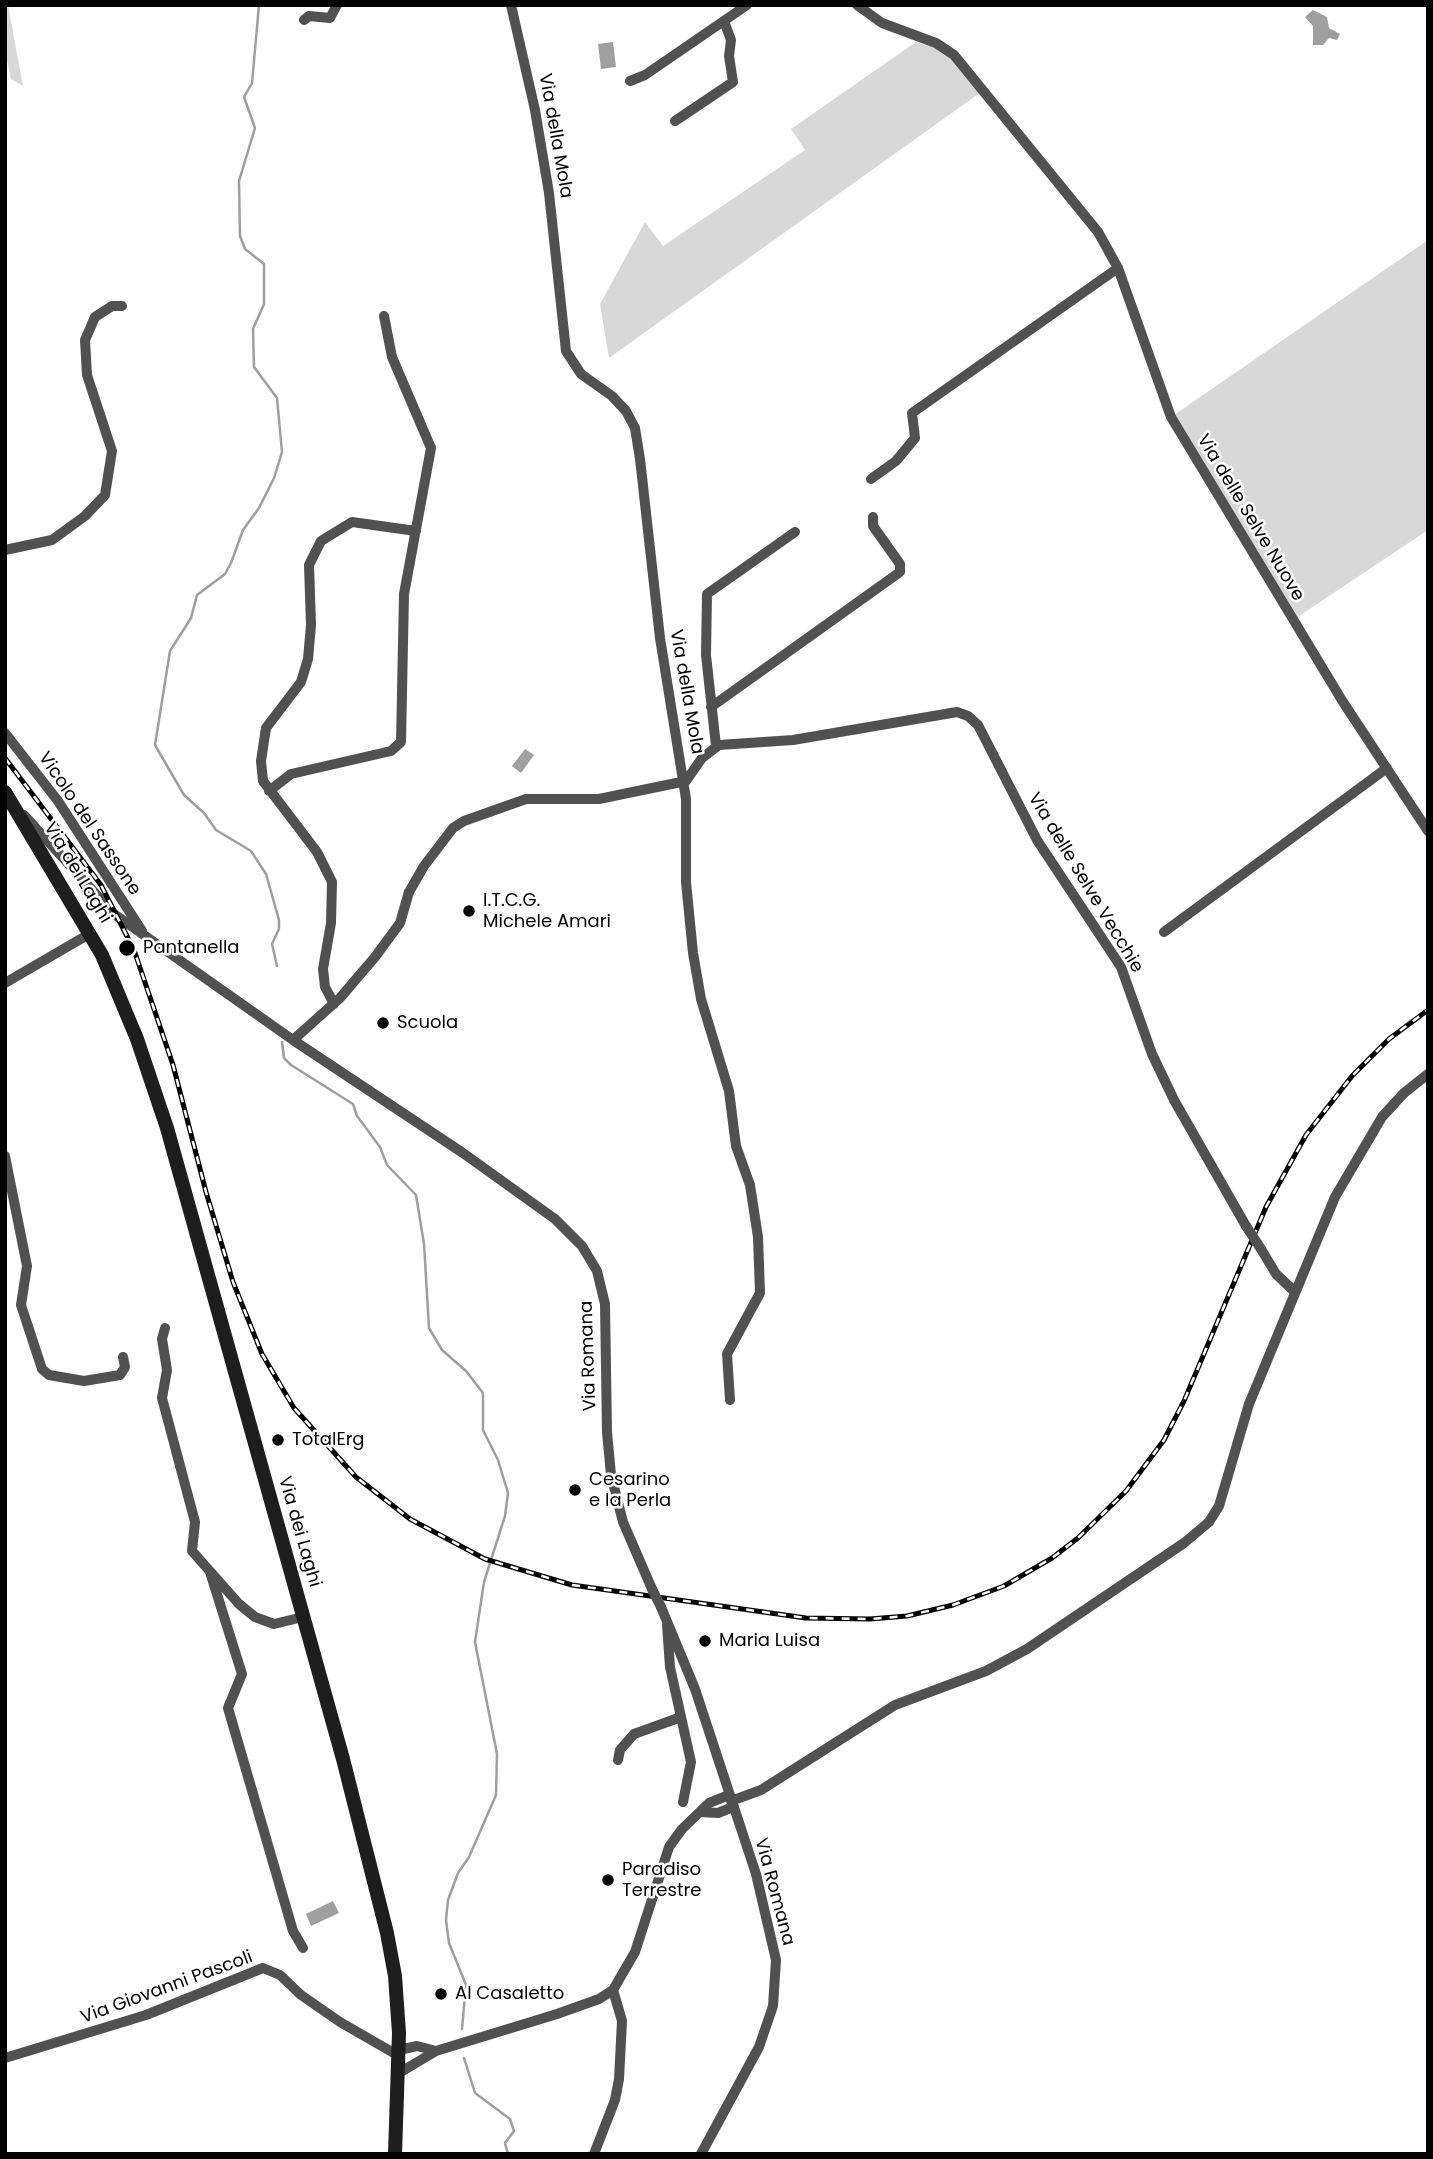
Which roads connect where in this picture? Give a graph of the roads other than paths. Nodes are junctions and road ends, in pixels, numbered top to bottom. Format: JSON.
{"nodes":[{"id":1,"x":337,"y":5,"type":"edge"},
{"id":2,"x":511,"y":5,"type":"edge"},
{"id":3,"x":747,"y":5,"type":"edge"},
{"id":4,"x":857,"y":5,"type":"edge"},
{"id":5,"x":304,"y":20,"type":"dead end"},
{"id":6,"x":724,"y":21,"type":"junction"},
{"id":7,"x":630,"y":81,"type":"dead end"},
{"id":8,"x":675,"y":121,"type":"dead end"},
{"id":9,"x":1118,"y":268,"type":"junction"},
{"id":10,"x":122,"y":306,"type":"dead end"},
{"id":11,"x":384,"y":316,"type":"dead end"},
{"id":12,"x":871,"y":479,"type":"dead end"},
{"id":13,"x":873,"y":517,"type":"dead end"},
{"id":14,"x":416,"y":531,"type":"junction"},
{"id":15,"x":795,"y":533,"type":"dead end"},
{"id":16,"x":5,"y":550,"type":"edge"},
{"id":17,"x":711,"y":707,"type":"junction"},
{"id":18,"x":5,"y":733,"type":"edge"},
{"id":19,"x":716,"y":746,"type":"junction"},
{"id":20,"x":1387,"y":768,"type":"junction"},
{"id":21,"x":684,"y":782,"type":"junction"},
{"id":22,"x":270,"y":791,"type":"junction"},
{"id":23,"x":8,"y":795,"type":"edge"},
{"id":24,"x":1428,"y":831,"type":"edge"},
{"id":25,"x":1164,"y":932,"type":"dead end"},
{"id":26,"x":91,"y":933,"type":"junction"},
{"id":27,"x":144,"y":935,"type":"junction"},
{"id":28,"x":5,"y":983,"type":"edge"},
{"id":29,"x":334,"y":1004,"type":"junction"},
{"id":30,"x":293,"y":1040,"type":"junction"},
{"id":31,"x":1428,"y":1074,"type":"edge"},
{"id":32,"x":5,"y":1156,"type":"edge"},
{"id":33,"x":1294,"y":1291,"type":"junction"},
{"id":34,"x":165,"y":1328,"type":"dead end"},
{"id":35,"x":124,"y":1357,"type":"dead end"},
{"id":36,"x":730,"y":1400,"type":"dead end"},
{"id":37,"x":210,"y":1572,"type":"junction"},
{"id":38,"x":303,"y":1617,"type":"junction"},
{"id":39,"x":667,"y":1621,"type":"junction"},
{"id":40,"x":681,"y":1717,"type":"junction"},
{"id":41,"x":618,"y":1760,"type":"dead end"},
{"id":42,"x":731,"y":1801,"type":"junction"},
{"id":43,"x":683,"y":1802,"type":"dead end"},
{"id":44,"x":303,"y":1948,"type":"dead end"},
{"id":45,"x":613,"y":1990,"type":"junction"},
{"id":46,"x":399,"y":2033,"type":"junction"},
{"id":47,"x":417,"y":2046,"type":"junction"},
{"id":48,"x":436,"y":2051,"type":"junction"},
{"id":49,"x":5,"y":2058,"type":"edge"},
{"id":50,"x":399,"y":2060,"type":"junction"},
{"id":51,"x":395,"y":2154,"type":"edge"},
{"id":52,"x":594,"y":2154,"type":"edge"},
{"id":53,"x":701,"y":2154,"type":"edge"}],
"edges":[{"from":1,"to":5,"type":"street"},
{"from":2,"to":21,"type":"street","name":"Via della Mola"},
{"from":3,"to":6,"type":"street"},
{"from":4,"to":9,"type":"street","name":"Via delle Selve Nuove"},
{"from":6,"to":7,"type":"street"},
{"from":6,"to":8,"type":"street"},
{"from":9,"to":12,"type":"street"},
{"from":9,"to":20,"type":"street","name":"Via delle Selve Nuove"},
{"from":10,"to":16,"type":"street"},
{"from":11,"to":14,"type":"street"},
{"from":13,"to":17,"type":"street"},
{"from":14,"to":22,"type":"street"},
{"from":14,"to":22,"type":"street"},
{"from":15,"to":17,"type":"street"},
{"from":17,"to":19,"type":"street"},
{"from":18,"to":27,"type":"street","name":"Vicolo del Sassone"},
{"from":19,"to":21,"type":"street"},
{"from":19,"to":33,"type":"street","name":"Via delle Selve Vecchie","bridge":true},
{"from":20,"to":24,"type":"street","name":"Via delle Selve Nuove"},
{"from":20,"to":25,"type":"street"},
{"from":21,"to":29,"type":"street"},
{"from":21,"to":36,"type":"street","name":"Via della Mola"},
{"from":22,"to":29,"type":"street"},
{"from":23,"to":26,"type":"main road","name":"Via dei Laghi"},
{"from":23,"to":27,"type":"street","name":"Via Romana"},
{"from":26,"to":28,"type":"street"},
{"from":26,"to":38,"type":"main road","name":"Via dei Laghi"},
{"from":27,"to":30,"type":"street","name":"Via Romana"},
{"from":29,"to":30,"type":"street"},
{"from":30,"to":39,"type":"street","name":"Via Romana","bridge":true},
{"from":31,"to":33,"type":"street"},
{"from":32,"to":35,"type":"street"},
{"from":33,"to":42,"type":"street"},
{"from":34,"to":37,"type":"street"},
{"from":37,"to":38,"type":"street"},
{"from":37,"to":44,"type":"street"},
{"from":38,"to":46,"type":"main road","name":"Via dei Laghi"},
{"from":39,"to":40,"type":"street"},
{"from":39,"to":42,"type":"street","name":"Via Romana"},
{"from":40,"to":41,"type":"street"},
{"from":40,"to":43,"type":"street"},
{"from":42,"to":45,"type":"street"},
{"from":42,"to":53,"type":"street","name":"Via Romana"},
{"from":45,"to":48,"type":"street"},
{"from":45,"to":52,"type":"street"},
{"from":46,"to":47,"type":"street"},
{"from":46,"to":50,"type":"main road","name":"Via dei Laghi"},
{"from":47,"to":48,"type":"street"},
{"from":47,"to":50,"type":"street"},
{"from":48,"to":50,"type":"street"},
{"from":49,"to":50,"type":"street","name":"Via Giovanni Pascoli"},
{"from":50,"to":51,"type":"main road","name":"Via dei Laghi"}]}
